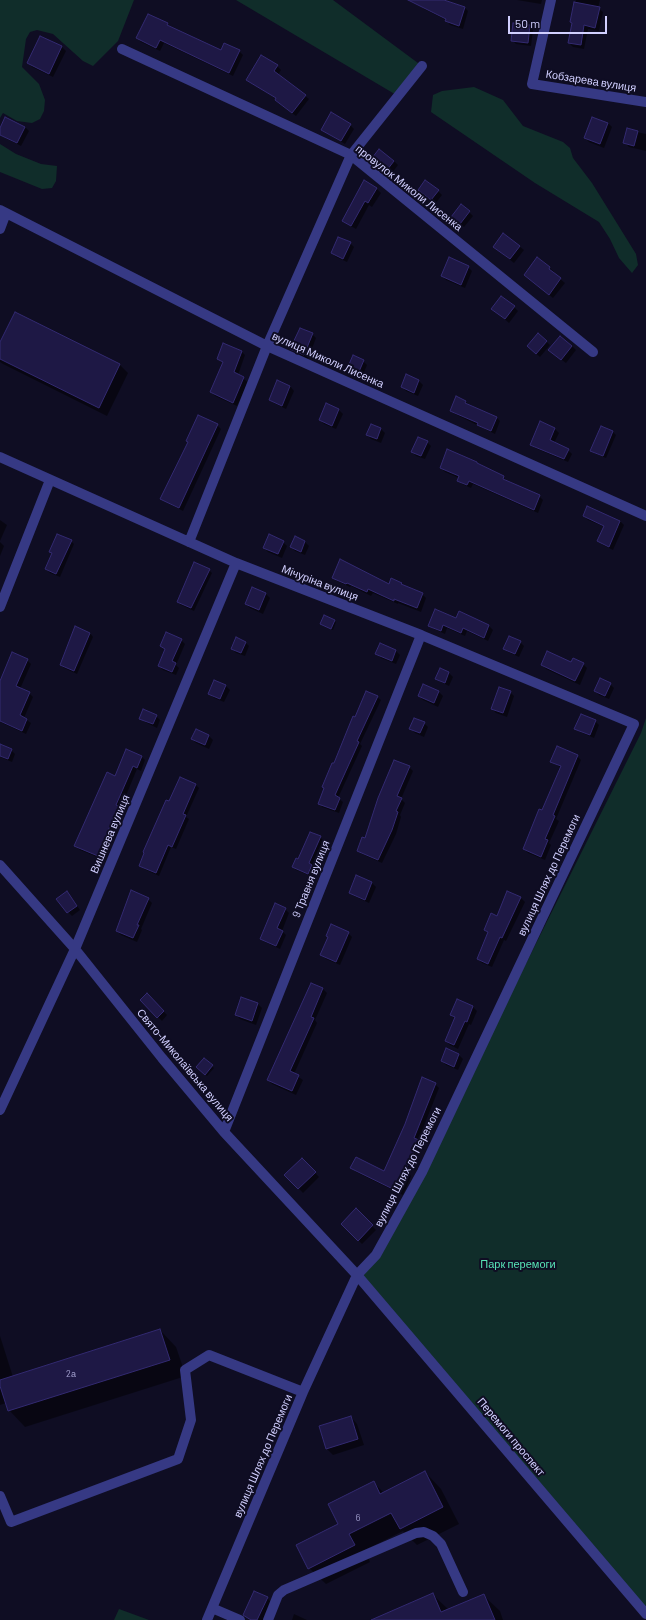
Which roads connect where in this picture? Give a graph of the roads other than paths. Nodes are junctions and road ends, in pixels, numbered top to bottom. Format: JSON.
{"nodes":[{"id":1,"x":551,"y":0,"type":"edge"},
{"id":2,"x":122,"y":49,"type":"dead end"},
{"id":3,"x":422,"y":66,"type":"dead end"},
{"id":4,"x":646,"y":102,"type":"edge"},
{"id":5,"x":351,"y":155,"type":"junction"},
{"id":6,"x":3,"y":211,"type":"edge"},
{"id":7,"x":0,"y":229,"type":"edge"},
{"id":8,"x":267,"y":346,"type":"junction"},
{"id":9,"x":593,"y":352,"type":"dead end"},
{"id":10,"x":0,"y":457,"type":"edge"},
{"id":11,"x":50,"y":480,"type":"junction"},
{"id":12,"x":646,"y":516,"type":"edge"},
{"id":13,"x":189,"y":542,"type":"junction"},
{"id":14,"x":236,"y":563,"type":"junction"},
{"id":15,"x":0,"y":607,"type":"edge"},
{"id":16,"x":421,"y":635,"type":"junction"},
{"id":17,"x":634,"y":724,"type":"joint"},
{"id":18,"x":0,"y":865,"type":"edge"},
{"id":19,"x":75,"y":949,"type":"junction"},
{"id":20,"x":0,"y":1110,"type":"edge"},
{"id":21,"x":224,"y":1132,"type":"junction"},
{"id":22,"x":357,"y":1275,"type":"junction"},
{"id":23,"x":302,"y":1392,"type":"junction"},
{"id":24,"x":0,"y":1496,"type":"edge"},
{"id":25,"x":463,"y":1592,"type":"dead end"},
{"id":26,"x":212,"y":1608,"type":"junction"},
{"id":27,"x":646,"y":1614,"type":"edge"},
{"id":28,"x":207,"y":1620,"type":"edge"},
{"id":29,"x":240,"y":1620,"type":"edge"},
{"id":30,"x":268,"y":1620,"type":"edge"}],
"edges":[{"from":1,"to":4,"type":"street","name":"Кобзарева вулиця"},
{"from":2,"to":5,"type":"street","name":"провулок Миколи Лисенка"},
{"from":3,"to":5,"type":"street"},
{"from":5,"to":8,"type":"street"},
{"from":5,"to":9,"type":"street","name":"провулок Миколи Лисенка"},
{"from":6,"to":7,"type":"street"},
{"from":6,"to":8,"type":"street","name":"вулиця Миколи Лисенка"},
{"from":8,"to":12,"type":"street","name":"вулиця Миколи Лисенка"},
{"from":8,"to":13,"type":"street"},
{"from":10,"to":11,"type":"street","name":"Мічуріна вулиця"},
{"from":11,"to":13,"type":"street","name":"Мічуріна вулиця"},
{"from":11,"to":15,"type":"street"},
{"from":13,"to":14,"type":"street","name":"Мічуріна вулиця"},
{"from":14,"to":16,"type":"street","name":"Мічуріна вулиця"},
{"from":14,"to":19,"type":"street","name":"Вишнева вулиця"},
{"from":16,"to":17,"type":"street","name":"Мічуріна вулиця"},
{"from":16,"to":21,"type":"street","name":"9 Травня вулиця"},
{"from":17,"to":22,"type":"street","name":"вулиця Шлях до Перемоги"},
{"from":18,"to":19,"type":"street","name":"Свято-Миколаївська вулиця"},
{"from":19,"to":20,"type":"street","name":"Вишнева вулиця"},
{"from":19,"to":21,"type":"street","name":"Свято-Миколаївська вулиця"},
{"from":21,"to":22,"type":"street","name":"Свято-Миколаївська вулиця"},
{"from":22,"to":23,"type":"street","name":"вулиця Шлях до Перемоги"},
{"from":22,"to":27,"type":"street","name":"Перемоги проспект"},
{"from":23,"to":24,"type":"street"},
{"from":23,"to":26,"type":"street","name":"вулиця Шлях до Перемоги"},
{"from":25,"to":30,"type":"street"},
{"from":26,"to":28,"type":"street","name":"вулиця Шлях до Перемоги"},
{"from":26,"to":29,"type":"street"}]}
